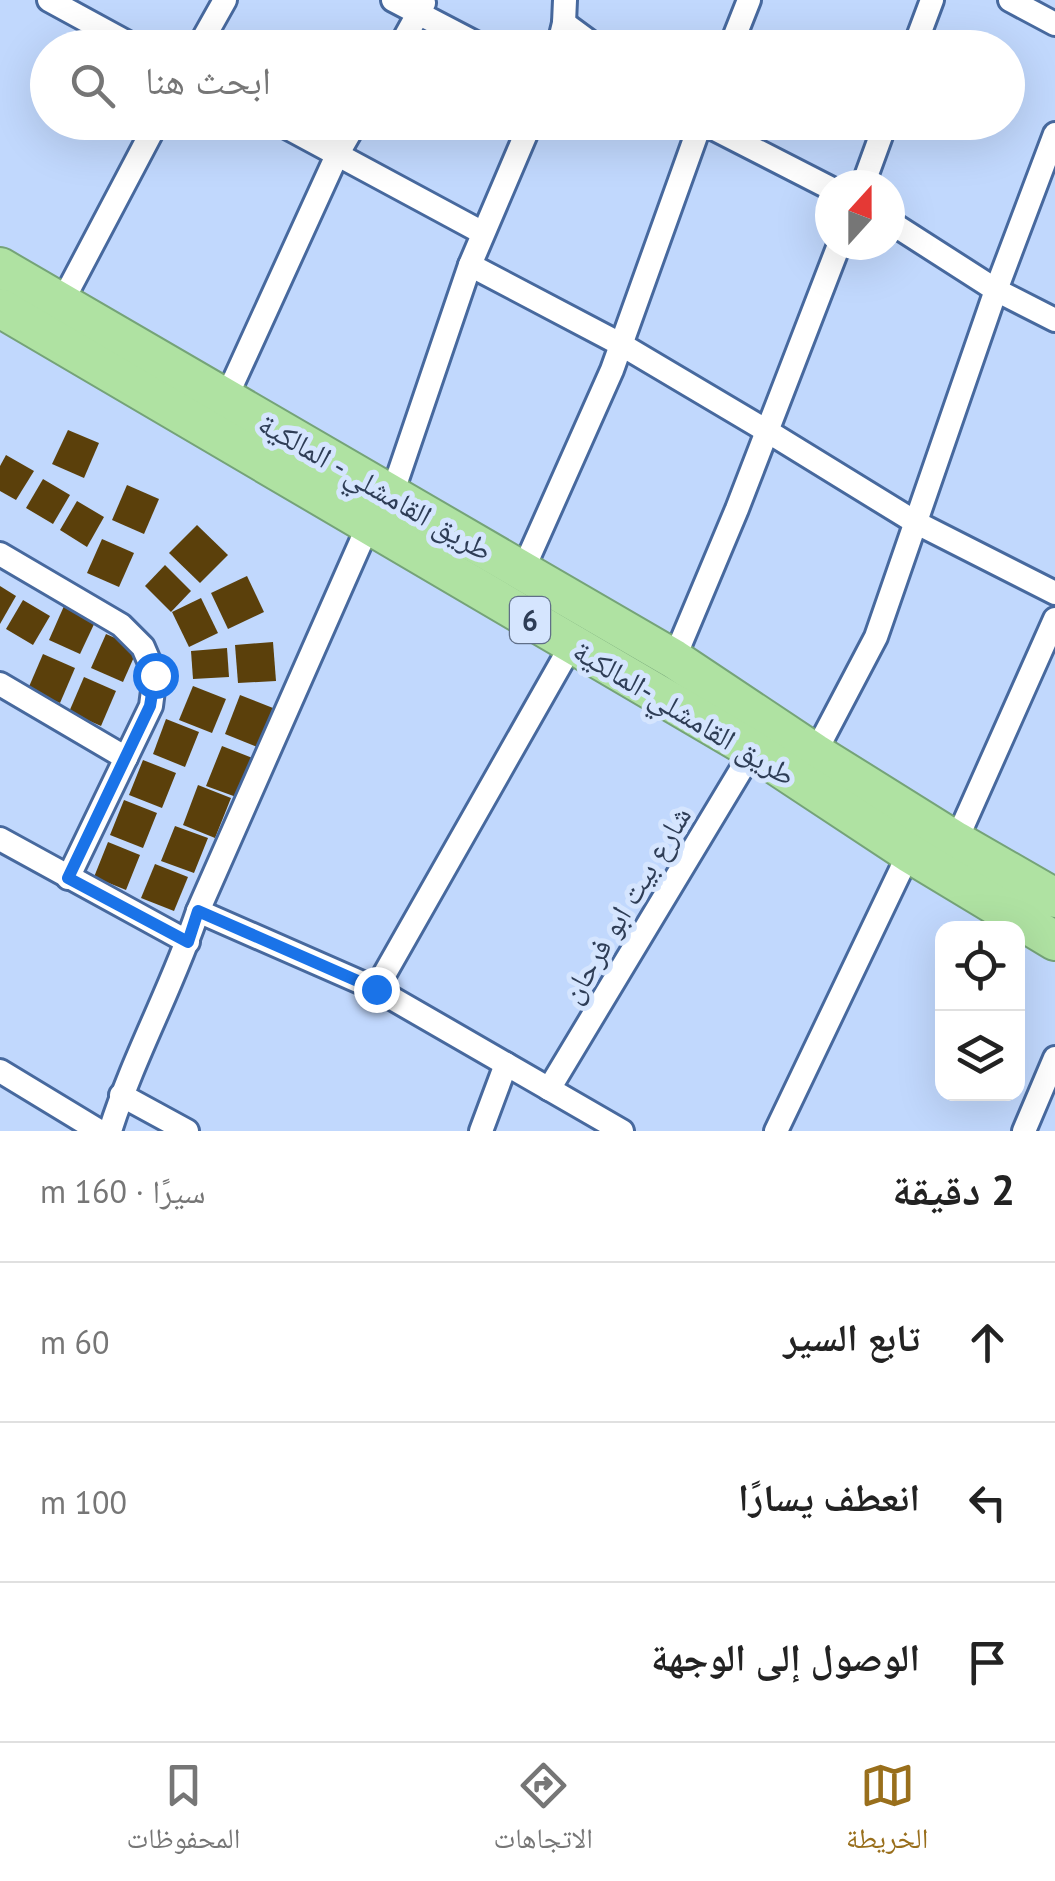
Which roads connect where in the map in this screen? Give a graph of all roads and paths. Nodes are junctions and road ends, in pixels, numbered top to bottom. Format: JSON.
{"nodes":[{"id":1,"x":49,"y":0,"type":"edge"},
{"id":2,"x":225,"y":0,"type":"edge"},
{"id":3,"x":393,"y":0,"type":"edge"},
{"id":4,"x":748,"y":0,"type":"edge"},
{"id":5,"x":932,"y":0,"type":"edge"},
{"id":6,"x":1010,"y":0,"type":"edge"},
{"id":7,"x":422,"y":7,"type":"edge"},
{"id":8,"x":1055,"y":24,"type":"edge"},
{"id":9,"x":104,"y":30,"type":"edge"},
{"id":10,"x":208,"y":30,"type":"edge"},
{"id":11,"x":409,"y":30,"type":"edge"},
{"id":12,"x":457,"y":30,"type":"edge"},
{"id":13,"x":737,"y":30,"type":"edge"},
{"id":14,"x":921,"y":30,"type":"edge"},
{"id":15,"x":1055,"y":134,"type":"edge"},
{"id":16,"x":148,"y":140,"type":"edge"},
{"id":17,"x":310,"y":140,"type":"edge"},
{"id":18,"x":346,"y":140,"type":"edge"},
{"id":19,"x":523,"y":140,"type":"edge"},
{"id":20,"x":696,"y":140,"type":"edge"},
{"id":21,"x":737,"y":140,"type":"edge"},
{"id":22,"x":879,"y":140,"type":"edge"},
{"id":23,"x":337,"y":155,"type":"junction"},
{"id":24,"x":868,"y":170,"type":"edge"},
{"id":25,"x":815,"y":180,"type":"edge"},
{"id":26,"x":905,"y":232,"type":"edge"},
{"id":27,"x":483,"y":233,"type":"junction"},
{"id":28,"x":834,"y":260,"type":"edge"},
{"id":29,"x":470,"y":265,"type":"junction"},
{"id":30,"x":0,"y":267,"type":"edge"},
{"id":31,"x":996,"y":290,"type":"junction"},
{"id":32,"x":62,"y":304,"type":"junction"},
{"id":33,"x":0,"y":308,"type":"edge"},
{"id":34,"x":1055,"y":320,"type":"edge"},
{"id":35,"x":622,"y":345,"type":"junction"},
{"id":36,"x":226,"y":398,"type":"junction"},
{"id":37,"x":767,"y":431,"type":"junction"},
{"id":38,"x":391,"y":496,"type":"junction"},
{"id":39,"x":915,"y":522,"type":"junction"},
{"id":40,"x":368,"y":526,"type":"junction"},
{"id":41,"x":0,"y":554,"type":"edge"},
{"id":42,"x":522,"y":572,"type":"junction"},
{"id":43,"x":1055,"y":593,"type":"edge"},
{"id":44,"x":1055,"y":619,"type":"edge"},
{"id":45,"x":572,"y":644,"type":"junction"},
{"id":46,"x":674,"y":660,"type":"junction"},
{"id":47,"x":0,"y":684,"type":"edge"},
{"id":48,"x":753,"y":750,"type":"junction"},
{"id":49,"x":815,"y":753,"type":"junction"},
{"id":50,"x":126,"y":758,"type":"junction"},
{"id":51,"x":956,"y":841,"type":"junction"},
{"id":52,"x":2,"y":845,"type":"edge"},
{"id":53,"x":909,"y":853,"type":"junction"},
{"id":54,"x":68,"y":878,"type":"junction"},
{"id":55,"x":1055,"y":898,"type":"edge"},
{"id":56,"x":198,"y":911,"type":"junction"},
{"id":57,"x":1055,"y":941,"type":"edge"},
{"id":58,"x":188,"y":942,"type":"junction"},
{"id":59,"x":376,"y":989,"type":"junction"},
{"id":60,"x":1055,"y":1058,"type":"edge"},
{"id":61,"x":506,"y":1064,"type":"junction"},
{"id":62,"x":0,"y":1071,"type":"edge"},
{"id":63,"x":549,"y":1089,"type":"junction"},
{"id":64,"x":121,"y":1095,"type":"junction"},
{"id":65,"x":99,"y":1131,"type":"edge"},
{"id":66,"x":110,"y":1131,"type":"edge"},
{"id":67,"x":187,"y":1131,"type":"edge"},
{"id":68,"x":481,"y":1131,"type":"edge"},
{"id":69,"x":622,"y":1131,"type":"edge"},
{"id":70,"x":776,"y":1131,"type":"edge"},
{"id":71,"x":1024,"y":1131,"type":"edge"}],
"edges":[{"from":1,"to":9,"type":"street"},
{"from":2,"to":10,"type":"street"},
{"from":3,"to":7,"type":"street"},
{"from":4,"to":13,"type":"street"},
{"from":5,"to":14,"type":"street"},
{"from":6,"to":8,"type":"street"},
{"from":7,"to":11,"type":"street"},
{"from":7,"to":12,"type":"street"},
{"from":15,"to":31,"type":"street"},
{"from":16,"to":32,"type":"street"},
{"from":17,"to":23,"type":"street"},
{"from":18,"to":23,"type":"street"},
{"from":19,"to":27,"type":"street"},
{"from":20,"to":35,"type":"street"},
{"from":21,"to":25,"type":"street"},
{"from":22,"to":24,"type":"street"},
{"from":23,"to":27,"type":"street"},
{"from":23,"to":36,"type":"street"},
{"from":26,"to":31,"type":"street"},
{"from":27,"to":29,"type":"street"},
{"from":28,"to":37,"type":"street"},
{"from":29,"to":35,"type":"street"},
{"from":29,"to":38,"type":"street"},
{"from":30,"to":32,"type":"highway","name":"طريق القامشلي - المالكية","number":"6"},
{"from":31,"to":34,"type":"street"},
{"from":31,"to":39,"type":"street"},
{"from":32,"to":36,"type":"highway","name":"طريق القامشلي - المالكية","number":"6"},
{"from":33,"to":40,"type":"highway","name":"طريق القامشلي-المالكية","number":"6"},
{"from":35,"to":37,"type":"street"},
{"from":35,"to":42,"type":"street"},
{"from":36,"to":38,"type":"highway","name":"طريق القامشلي - المالكية","number":"6"},
{"from":37,"to":39,"type":"street"},
{"from":37,"to":46,"type":"street"},
{"from":38,"to":42,"type":"highway","name":"طريق القامشلي - المالكية","number":"6"},
{"from":39,"to":43,"type":"street"},
{"from":39,"to":49,"type":"street"},
{"from":40,"to":45,"type":"highway","name":"طريق القامشلي-المالكية","number":"6"},
{"from":40,"to":56,"type":"street"},
{"from":41,"to":50,"type":"street"},
{"from":42,"to":46,"type":"highway","name":"طريق القامشلي - المالكية","number":"6"},
{"from":44,"to":51,"type":"street"},
{"from":45,"to":48,"type":"highway","name":"طريق القامشلي-المالكية","number":"6"},
{"from":45,"to":59,"type":"street"},
{"from":46,"to":49,"type":"highway","name":"طريق القامشلي - المالكية","number":"6"},
{"from":47,"to":50,"type":"street"},
{"from":48,"to":53,"type":"highway","name":"طريق القامشلي-المالكية","number":"6"},
{"from":48,"to":63,"type":"street","name":"شارع بيت ابو فرحان"},
{"from":49,"to":51,"type":"highway","name":"طريق القامشلي - المالكية","number":"6"},
{"from":50,"to":54,"type":"street"},
{"from":51,"to":55,"type":"highway","name":"طريق القامشلي - المالكية","number":"6"},
{"from":52,"to":54,"type":"street"},
{"from":53,"to":57,"type":"highway","name":"طريق القامشلي-المالكية","number":"6"},
{"from":53,"to":70,"type":"street"},
{"from":54,"to":58,"type":"street"},
{"from":56,"to":58,"type":"street"},
{"from":56,"to":59,"type":"street"},
{"from":58,"to":64,"type":"street"},
{"from":59,"to":61,"type":"street"},
{"from":60,"to":71,"type":"street"},
{"from":61,"to":63,"type":"street"},
{"from":61,"to":68,"type":"street"},
{"from":62,"to":65,"type":"street"},
{"from":63,"to":69,"type":"street"},
{"from":64,"to":66,"type":"street"},
{"from":64,"to":67,"type":"street"}]}
